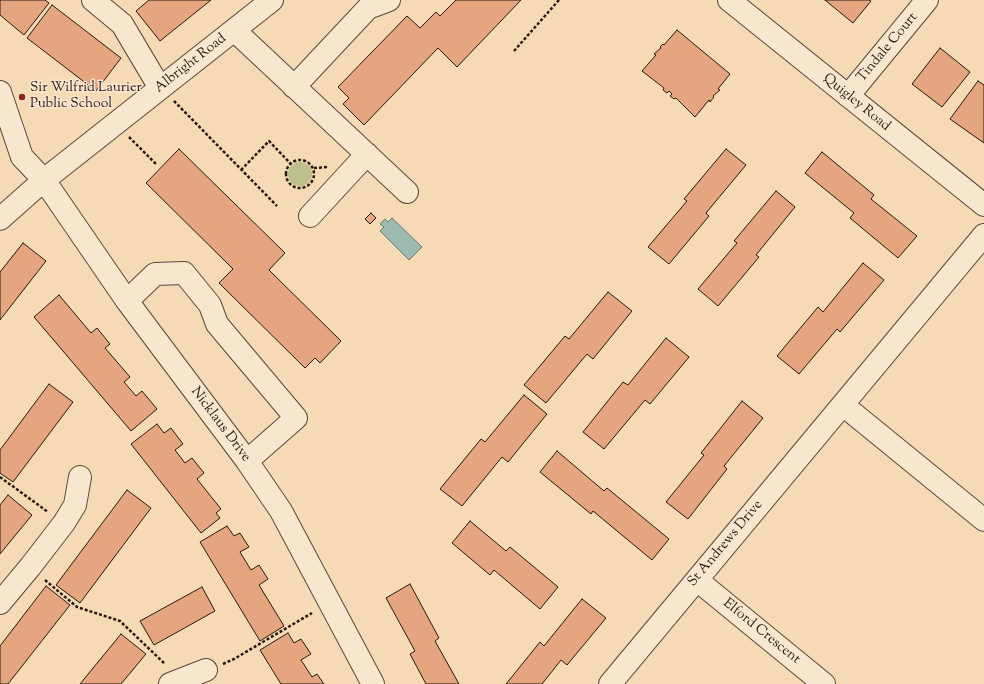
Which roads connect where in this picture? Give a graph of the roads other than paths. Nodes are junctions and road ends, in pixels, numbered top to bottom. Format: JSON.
{"nodes":[{"id":1,"x":272,"y":0,"type":"edge"},
{"id":2,"x":389,"y":0,"type":"edge"},
{"id":3,"x":729,"y":0,"type":"edge"},
{"id":4,"x":927,"y":0,"type":"edge"},
{"id":5,"x":105,"y":3,"type":"edge"},
{"id":6,"x":234,"y":30,"type":"junction"},
{"id":7,"x":294,"y":87,"type":"junction"},
{"id":8,"x":160,"y":88,"type":"junction"},
{"id":9,"x":0,"y":92,"type":"edge"},
{"id":10,"x":848,"y":96,"type":"junction"},
{"id":11,"x":367,"y":154,"type":"junction"},
{"id":12,"x":44,"y":180,"type":"junction"},
{"id":13,"x":407,"y":192,"type":"dead end"},
{"id":14,"x":984,"y":206,"type":"edge"},
{"id":15,"x":310,"y":216,"type":"dead end"},
{"id":16,"x":0,"y":219,"type":"edge"},
{"id":17,"x":984,"y":235,"type":"edge"},
{"id":18,"x":127,"y":301,"type":"junction"},
{"id":19,"x":843,"y":405,"type":"junction"},
{"id":20,"x":247,"y":461,"type":"junction"},
{"id":21,"x":80,"y":477,"type":"dead end"},
{"id":22,"x":984,"y":520,"type":"edge"},
{"id":23,"x":697,"y":580,"type":"junction"},
{"id":24,"x":0,"y":603,"type":"edge"},
{"id":25,"x":206,"y":670,"type":"road end"},
{"id":26,"x":176,"y":682,"type":"edge"},
{"id":27,"x":373,"y":684,"type":"edge"},
{"id":28,"x":610,"y":684,"type":"edge"},
{"id":29,"x":824,"y":684,"type":"edge"}],
"edges":[{"from":1,"to":6,"type":"street","name":"Albright Road"},
{"from":2,"to":7,"type":"street"},
{"from":3,"to":10,"type":"street","name":"Quigley Road"},
{"from":4,"to":10,"type":"street","name":"Tindale Court"},
{"from":5,"to":8,"type":"street"},
{"from":6,"to":7,"type":"street"},
{"from":6,"to":8,"type":"street","name":"Albright Road"},
{"from":7,"to":11,"type":"street"},
{"from":8,"to":12,"type":"street","name":"Albright Road"},
{"from":9,"to":12,"type":"street","name":"Nicklaus Drive"},
{"from":10,"to":14,"type":"street","name":"Quigley Road"},
{"from":11,"to":13,"type":"street"},
{"from":11,"to":15,"type":"street"},
{"from":12,"to":16,"type":"street","name":"Albright Road"},
{"from":12,"to":18,"type":"street","name":"Nicklaus Drive"},
{"from":17,"to":19,"type":"street","name":"St Andrews Drive"},
{"from":18,"to":20,"type":"street","name":"Nicklaus Drive"},
{"from":18,"to":20,"type":"street"},
{"from":19,"to":22,"type":"street"},
{"from":19,"to":23,"type":"street","name":"St Andrews Drive"},
{"from":20,"to":27,"type":"street","name":"Nicklaus Drive"},
{"from":21,"to":24,"type":"street"},
{"from":23,"to":28,"type":"street","name":"St Andrews Drive"},
{"from":23,"to":29,"type":"street","name":"Elford Crescent"},
{"from":25,"to":26,"type":"street"}]}
